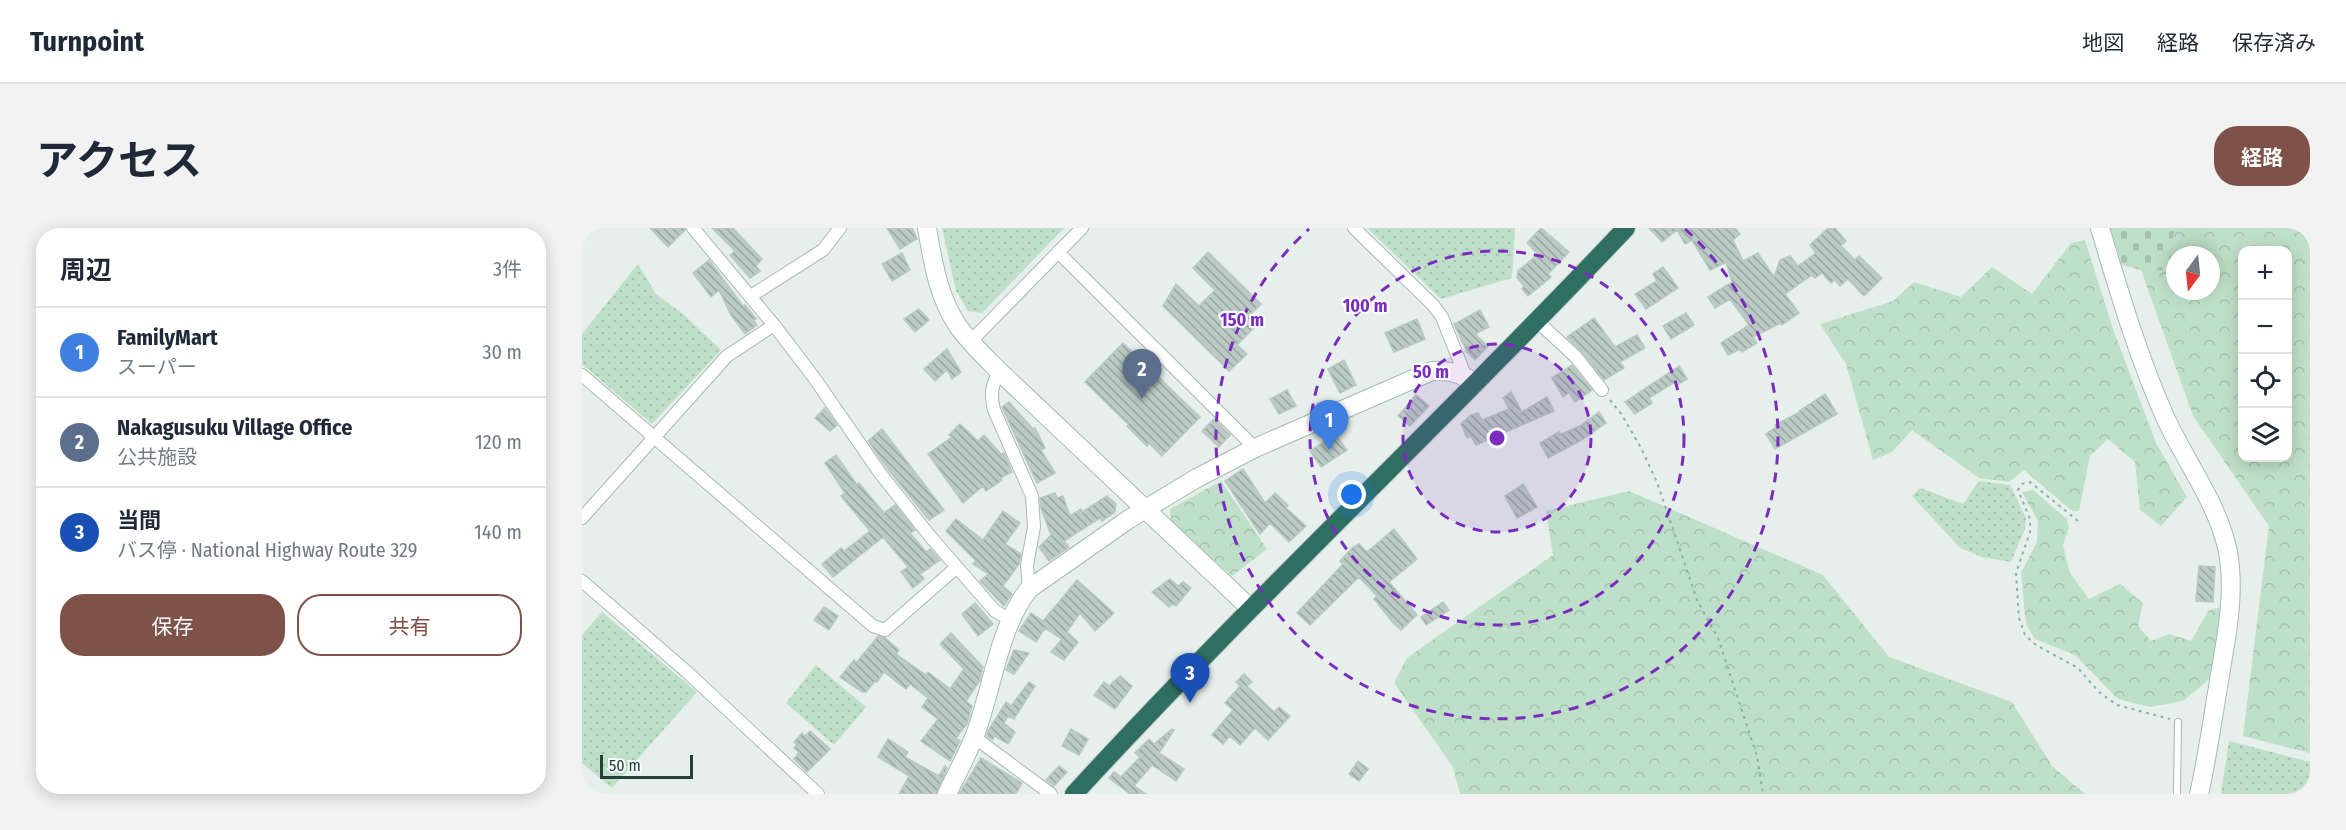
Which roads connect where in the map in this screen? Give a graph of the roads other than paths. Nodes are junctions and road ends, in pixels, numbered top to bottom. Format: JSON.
{"nodes":[{"id":1,"x":693,"y":228,"type":"edge"},
{"id":2,"x":840,"y":228,"type":"edge"},
{"id":3,"x":927,"y":228,"type":"edge"},
{"id":4,"x":1082,"y":228,"type":"edge"},
{"id":5,"x":1354,"y":228,"type":"edge"},
{"id":6,"x":1626,"y":228,"type":"edge"},
{"id":7,"x":2100,"y":228,"type":"edge"},
{"id":8,"x":1058,"y":252,"type":"junction"},
{"id":9,"x":751,"y":296,"type":"junction"},
{"id":10,"x":1537,"y":321,"type":"junction"},
{"id":11,"x":774,"y":325,"type":"junction"},
{"id":12,"x":970,"y":341,"type":"junction"},
{"id":13,"x":999,"y":371,"type":"junction"},
{"id":14,"x":582,"y":375,"type":"edge"},
{"id":15,"x":1470,"y":380,"type":"junction"},
{"id":16,"x":1602,"y":390,"type":"road end"},
{"id":17,"x":654,"y":437,"type":"junction"},
{"id":18,"x":1256,"y":448,"type":"junction"},
{"id":19,"x":1146,"y":509,"type":"junction"},
{"id":20,"x":582,"y":518,"type":"edge"},
{"id":21,"x":957,"y":567,"type":"junction"},
{"id":22,"x":582,"y":581,"type":"edge"},
{"id":23,"x":1029,"y":589,"type":"junction"},
{"id":24,"x":1251,"y":609,"type":"junction"},
{"id":25,"x":1011,"y":620,"type":"junction"},
{"id":26,"x":2178,"y":722,"type":"road end"},
{"id":27,"x":974,"y":736,"type":"junction"},
{"id":28,"x":818,"y":794,"type":"edge"},
{"id":29,"x":947,"y":794,"type":"edge"},
{"id":30,"x":1050,"y":794,"type":"edge"},
{"id":31,"x":1074,"y":794,"type":"edge"},
{"id":32,"x":2177,"y":794,"type":"edge"},
{"id":33,"x":2199,"y":794,"type":"edge"}],
"edges":[{"from":1,"to":9,"type":"street"},
{"from":2,"to":9,"type":"street"},
{"from":3,"to":12,"type":"street"},
{"from":4,"to":8,"type":"street"},
{"from":5,"to":15,"type":"street"},
{"from":6,"to":10,"type":"highway"},
{"from":7,"to":33,"type":"street"},
{"from":8,"to":12,"type":"street"},
{"from":8,"to":18,"type":"street"},
{"from":9,"to":11,"type":"street"},
{"from":10,"to":15,"type":"highway"},
{"from":10,"to":16,"type":"street"},
{"from":11,"to":17,"type":"street"},
{"from":11,"to":21,"type":"street"},
{"from":12,"to":13,"type":"street"},
{"from":13,"to":19,"type":"street"},
{"from":13,"to":23,"type":"street"},
{"from":14,"to":17,"type":"street"},
{"from":15,"to":18,"type":"street"},
{"from":15,"to":24,"type":"highway"},
{"from":17,"to":20,"type":"street"},
{"from":17,"to":21,"type":"street"},
{"from":18,"to":19,"type":"street"},
{"from":19,"to":23,"type":"street"},
{"from":19,"to":24,"type":"street"},
{"from":21,"to":25,"type":"street"},
{"from":22,"to":28,"type":"street"},
{"from":23,"to":25,"type":"street"},
{"from":24,"to":31,"type":"highway"},
{"from":25,"to":27,"type":"street"},
{"from":26,"to":32,"type":"lane"},
{"from":27,"to":29,"type":"street"},
{"from":27,"to":30,"type":"street"}]}
